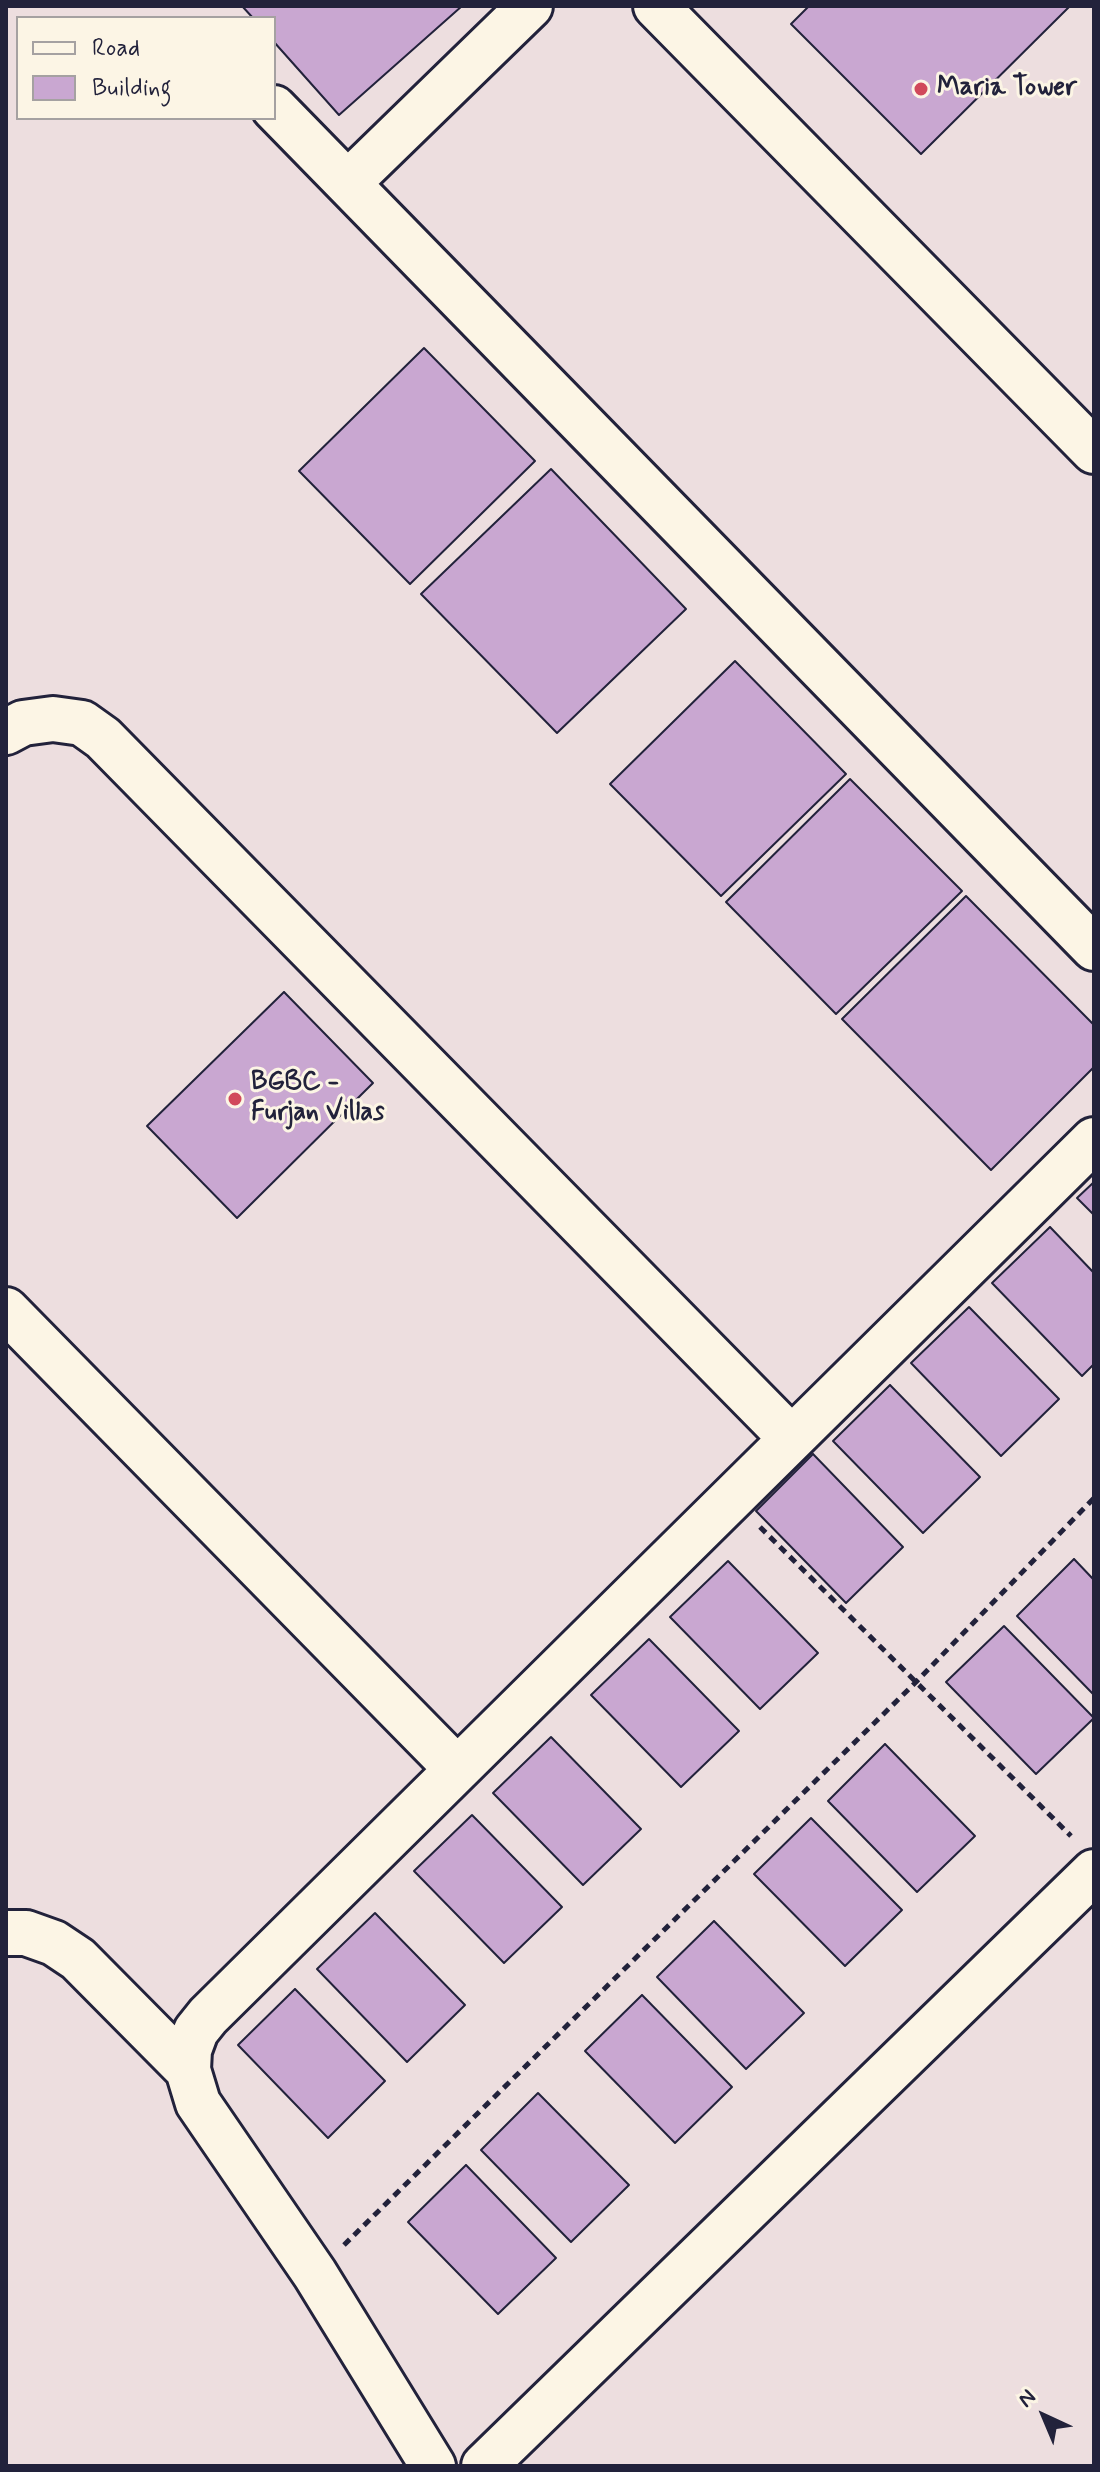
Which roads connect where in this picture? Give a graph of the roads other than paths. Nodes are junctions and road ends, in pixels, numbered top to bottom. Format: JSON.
{"nodes":[{"id":1,"x":530,"y":6,"type":"edge"},
{"id":2,"x":656,"y":6,"type":"edge"},
{"id":3,"x":276,"y":110,"type":"edge"},
{"id":4,"x":348,"y":183,"type":"junction"},
{"id":5,"x":1094,"y":451,"type":"edge"},
{"id":6,"x":6,"y":732,"type":"edge"},
{"id":7,"x":1094,"y":948,"type":"edge"},
{"id":8,"x":1094,"y":1140,"type":"edge"},
{"id":9,"x":6,"y":1310,"type":"edge"},
{"id":10,"x":791,"y":1438,"type":"junction"},
{"id":11,"x":457,"y":1769,"type":"junction"},
{"id":12,"x":1083,"y":1854,"type":"edge"},
{"id":13,"x":6,"y":1933,"type":"edge"},
{"id":14,"x":188,"y":2070,"type":"junction"},
{"id":15,"x":433,"y":2466,"type":"edge"},
{"id":16,"x":484,"y":2466,"type":"edge"}],
"edges":[{"from":1,"to":4,"type":"street"},
{"from":2,"to":5,"type":"street"},
{"from":3,"to":4,"type":"street"},
{"from":4,"to":7,"type":"street"},
{"from":6,"to":10,"type":"street"},
{"from":8,"to":10,"type":"street"},
{"from":9,"to":11,"type":"street"},
{"from":10,"to":11,"type":"street"},
{"from":11,"to":14,"type":"street"},
{"from":12,"to":16,"type":"street"},
{"from":13,"to":14,"type":"street"},
{"from":14,"to":15,"type":"street"}]}
